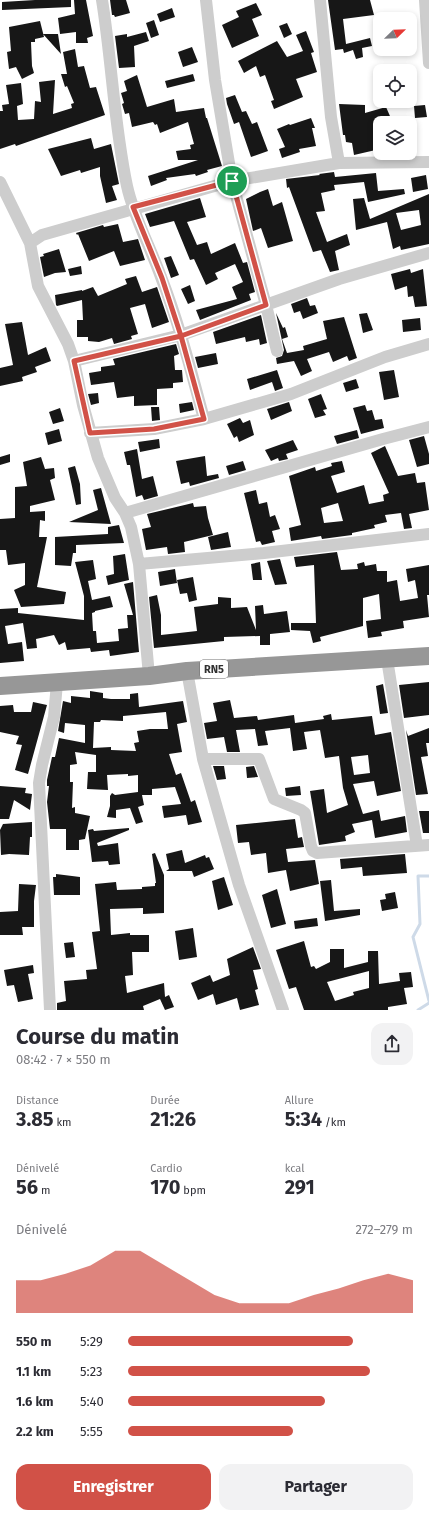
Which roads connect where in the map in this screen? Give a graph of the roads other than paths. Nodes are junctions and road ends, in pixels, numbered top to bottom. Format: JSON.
{"nodes":[{"id":1,"x":102,"y":0,"type":"edge"},
{"id":2,"x":206,"y":0,"type":"edge"},
{"id":3,"x":320,"y":0,"type":"edge"},
{"id":4,"x":425,"y":0,"type":"edge"},
{"id":5,"x":429,"y":63,"type":"edge"},
{"id":6,"x":429,"y":162,"type":"edge"},
{"id":7,"x":339,"y":163,"type":"junction"},
{"id":8,"x":232,"y":181,"type":"junction"},
{"id":9,"x":0,"y":182,"type":"edge"},
{"id":10,"x":133,"y":207,"type":"junction"},
{"id":11,"x":30,"y":242,"type":"junction"},
{"id":12,"x":429,"y":253,"type":"edge"},
{"id":13,"x":266,"y":305,"type":"junction"},
{"id":14,"x":181,"y":336,"type":"junction"},
{"id":15,"x":429,"y":344,"type":"edge"},
{"id":16,"x":277,"y":351,"type":"dead end"},
{"id":17,"x":74,"y":361,"type":"junction"},
{"id":18,"x":204,"y":419,"type":"junction"},
{"id":19,"x":429,"y":428,"type":"edge"},
{"id":20,"x":90,"y":433,"type":"junction"},
{"id":21,"x":126,"y":513,"type":"junction"},
{"id":22,"x":429,"y":534,"type":"edge"},
{"id":23,"x":139,"y":564,"type":"junction"},
{"id":24,"x":429,"y":656,"type":"edge"},
{"id":25,"x":387,"y":659,"type":"junction"},
{"id":26,"x":187,"y":671,"type":"junction"},
{"id":27,"x":149,"y":676,"type":"junction"},
{"id":28,"x":57,"y":682,"type":"junction"},
{"id":29,"x":0,"y":686,"type":"edge"},
{"id":30,"x":203,"y":759,"type":"junction"},
{"id":31,"x":423,"y":845,"type":"edge"},
{"id":32,"x":50,"y":1010,"type":"edge"},
{"id":33,"x":283,"y":1010,"type":"edge"}],
"edges":[{"from":1,"to":10,"type":"street"},
{"from":2,"to":8,"type":"street"},
{"from":3,"to":7,"type":"street"},
{"from":4,"to":5,"type":"street"},
{"from":6,"to":7,"type":"street"},
{"from":7,"to":8,"type":"street"},
{"from":8,"to":10,"type":"street"},
{"from":8,"to":13,"type":"street"},
{"from":9,"to":11,"type":"street"},
{"from":10,"to":11,"type":"street"},
{"from":10,"to":14,"type":"street"},
{"from":11,"to":17,"type":"street"},
{"from":12,"to":13,"type":"street"},
{"from":13,"to":14,"type":"street"},
{"from":13,"to":16,"type":"street"},
{"from":14,"to":17,"type":"street"},
{"from":14,"to":18,"type":"street"},
{"from":15,"to":18,"type":"street"},
{"from":17,"to":20,"type":"street"},
{"from":18,"to":20,"type":"street"},
{"from":19,"to":21,"type":"street"},
{"from":20,"to":21,"type":"street"},
{"from":21,"to":23,"type":"street"},
{"from":22,"to":23,"type":"street"},
{"from":23,"to":27,"type":"street"},
{"from":24,"to":25,"type":"highway","number":"RN5"},
{"from":25,"to":26,"type":"highway","number":"RN5"},
{"from":25,"to":31,"type":"street"},
{"from":26,"to":27,"type":"highway","number":"RN5"},
{"from":26,"to":30,"type":"street"},
{"from":27,"to":28,"type":"highway","number":"RN5"},
{"from":28,"to":29,"type":"highway","number":"RN5"},
{"from":28,"to":32,"type":"street"},
{"from":30,"to":31,"type":"street"},
{"from":30,"to":33,"type":"street"}]}
